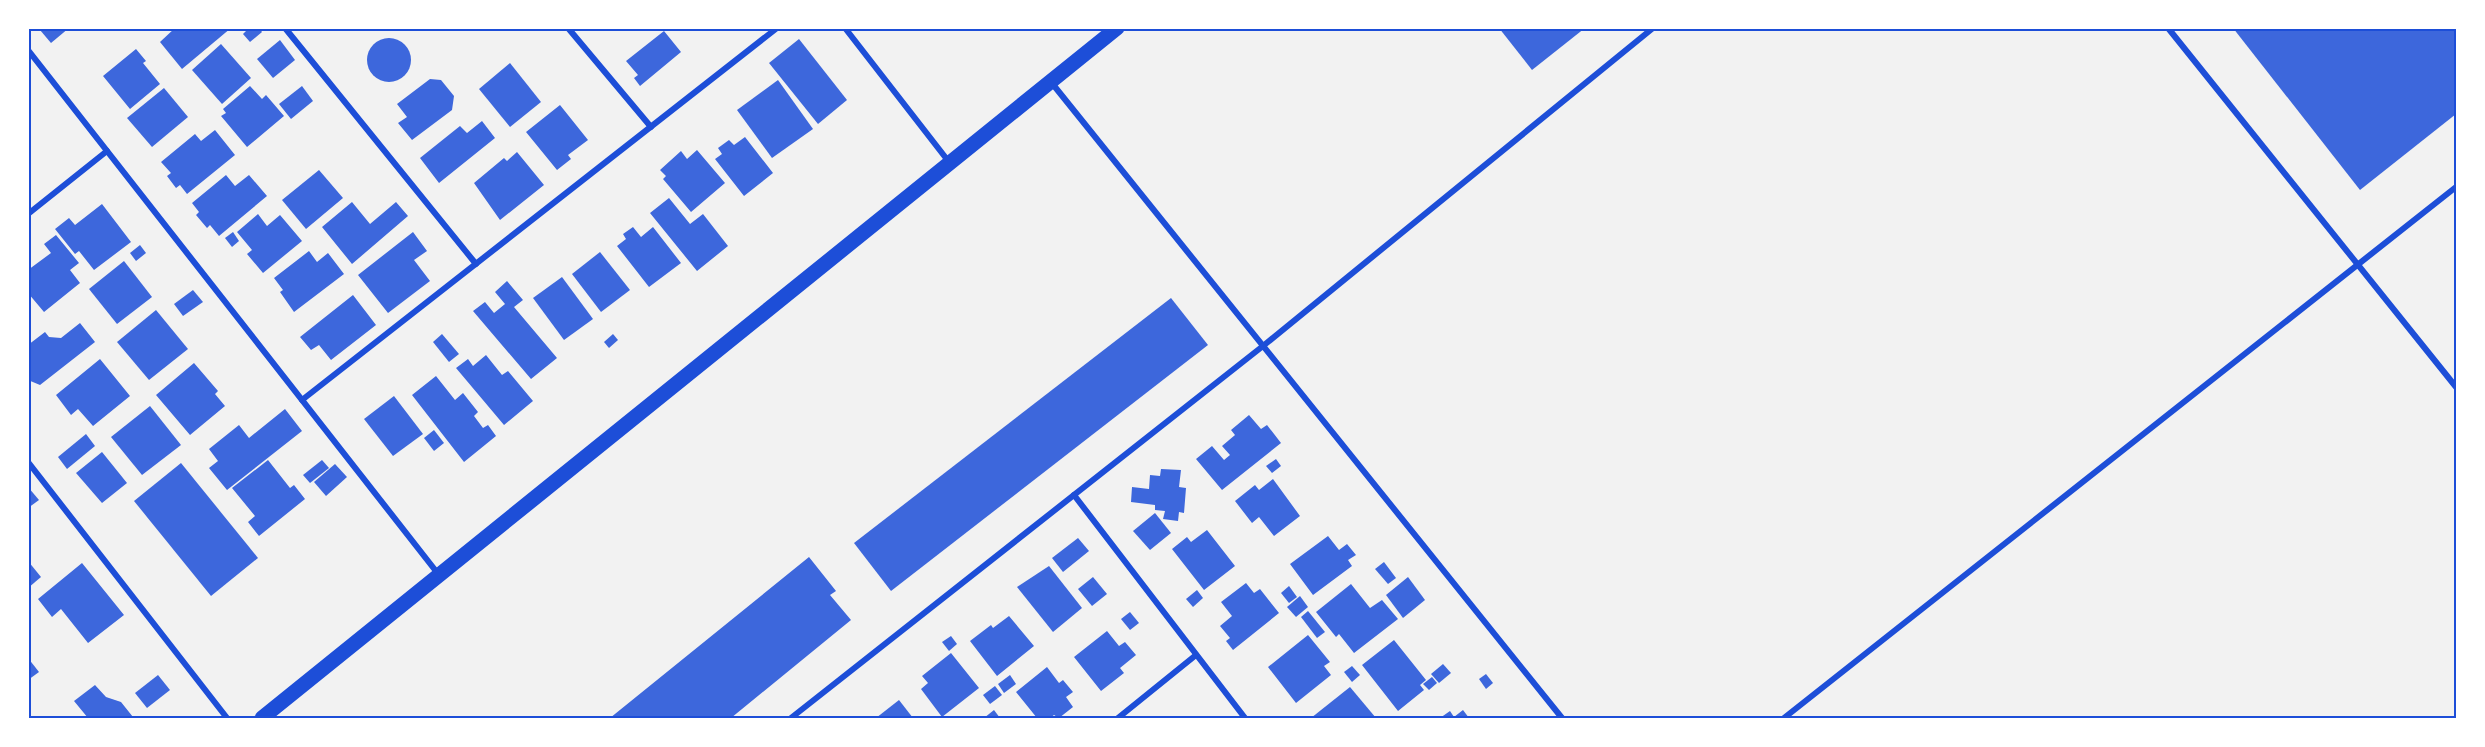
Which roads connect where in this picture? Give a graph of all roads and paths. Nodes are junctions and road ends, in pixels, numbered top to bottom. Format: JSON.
{"nodes":[{"id":1,"x":285,"y":28,"type":"edge"},
{"id":2,"x":568,"y":28,"type":"edge"},
{"id":3,"x":777,"y":28,"type":"edge"},
{"id":4,"x":845,"y":28,"type":"edge"},
{"id":5,"x":1117,"y":28,"type":"edge"},
{"id":6,"x":1653,"y":28,"type":"edge"},
{"id":7,"x":2168,"y":28,"type":"edge"},
{"id":8,"x":28,"y":50,"type":"edge"},
{"id":9,"x":1051,"y":82,"type":"junction"},
{"id":10,"x":651,"y":127,"type":"junction"},
{"id":11,"x":107,"y":151,"type":"junction"},
{"id":12,"x":949,"y":162,"type":"junction"},
{"id":13,"x":2457,"y":187,"type":"edge"},
{"id":14,"x":28,"y":214,"type":"edge"},
{"id":15,"x":476,"y":264,"type":"junction"},
{"id":16,"x":2357,"y":264,"type":"junction"},
{"id":17,"x":1263,"y":346,"type":"junction"},
{"id":18,"x":2457,"y":387,"type":"edge"},
{"id":19,"x":302,"y":400,"type":"junction"},
{"id":20,"x":28,"y":462,"type":"edge"},
{"id":21,"x":1074,"y":495,"type":"junction"},
{"id":22,"x":439,"y":575,"type":"junction"},
{"id":23,"x":1196,"y":655,"type":"junction"},
{"id":24,"x":227,"y":718,"type":"edge"},
{"id":25,"x":262,"y":718,"type":"edge"},
{"id":26,"x":791,"y":718,"type":"edge"},
{"id":27,"x":1118,"y":718,"type":"edge"},
{"id":28,"x":1245,"y":718,"type":"edge"},
{"id":29,"x":1562,"y":718,"type":"edge"},
{"id":30,"x":1784,"y":718,"type":"edge"}],
"edges":[{"from":1,"to":15,"type":"street"},
{"from":2,"to":10,"type":"street"},
{"from":3,"to":10,"type":"street"},
{"from":4,"to":12,"type":"street"},
{"from":5,"to":9,"type":"main road"},
{"from":6,"to":17,"type":"street"},
{"from":7,"to":16,"type":"street"},
{"from":8,"to":11,"type":"street"},
{"from":9,"to":12,"type":"main road"},
{"from":9,"to":17,"type":"street"},
{"from":10,"to":15,"type":"street"},
{"from":11,"to":14,"type":"street"},
{"from":11,"to":19,"type":"street"},
{"from":12,"to":22,"type":"main road"},
{"from":13,"to":16,"type":"street"},
{"from":15,"to":19,"type":"street"},
{"from":16,"to":18,"type":"street"},
{"from":16,"to":30,"type":"street"},
{"from":17,"to":21,"type":"street"},
{"from":17,"to":29,"type":"street"},
{"from":19,"to":22,"type":"street"},
{"from":20,"to":24,"type":"street"},
{"from":21,"to":23,"type":"street"},
{"from":21,"to":26,"type":"street"},
{"from":22,"to":25,"type":"main road"},
{"from":23,"to":27,"type":"street"},
{"from":23,"to":28,"type":"street"}]}
